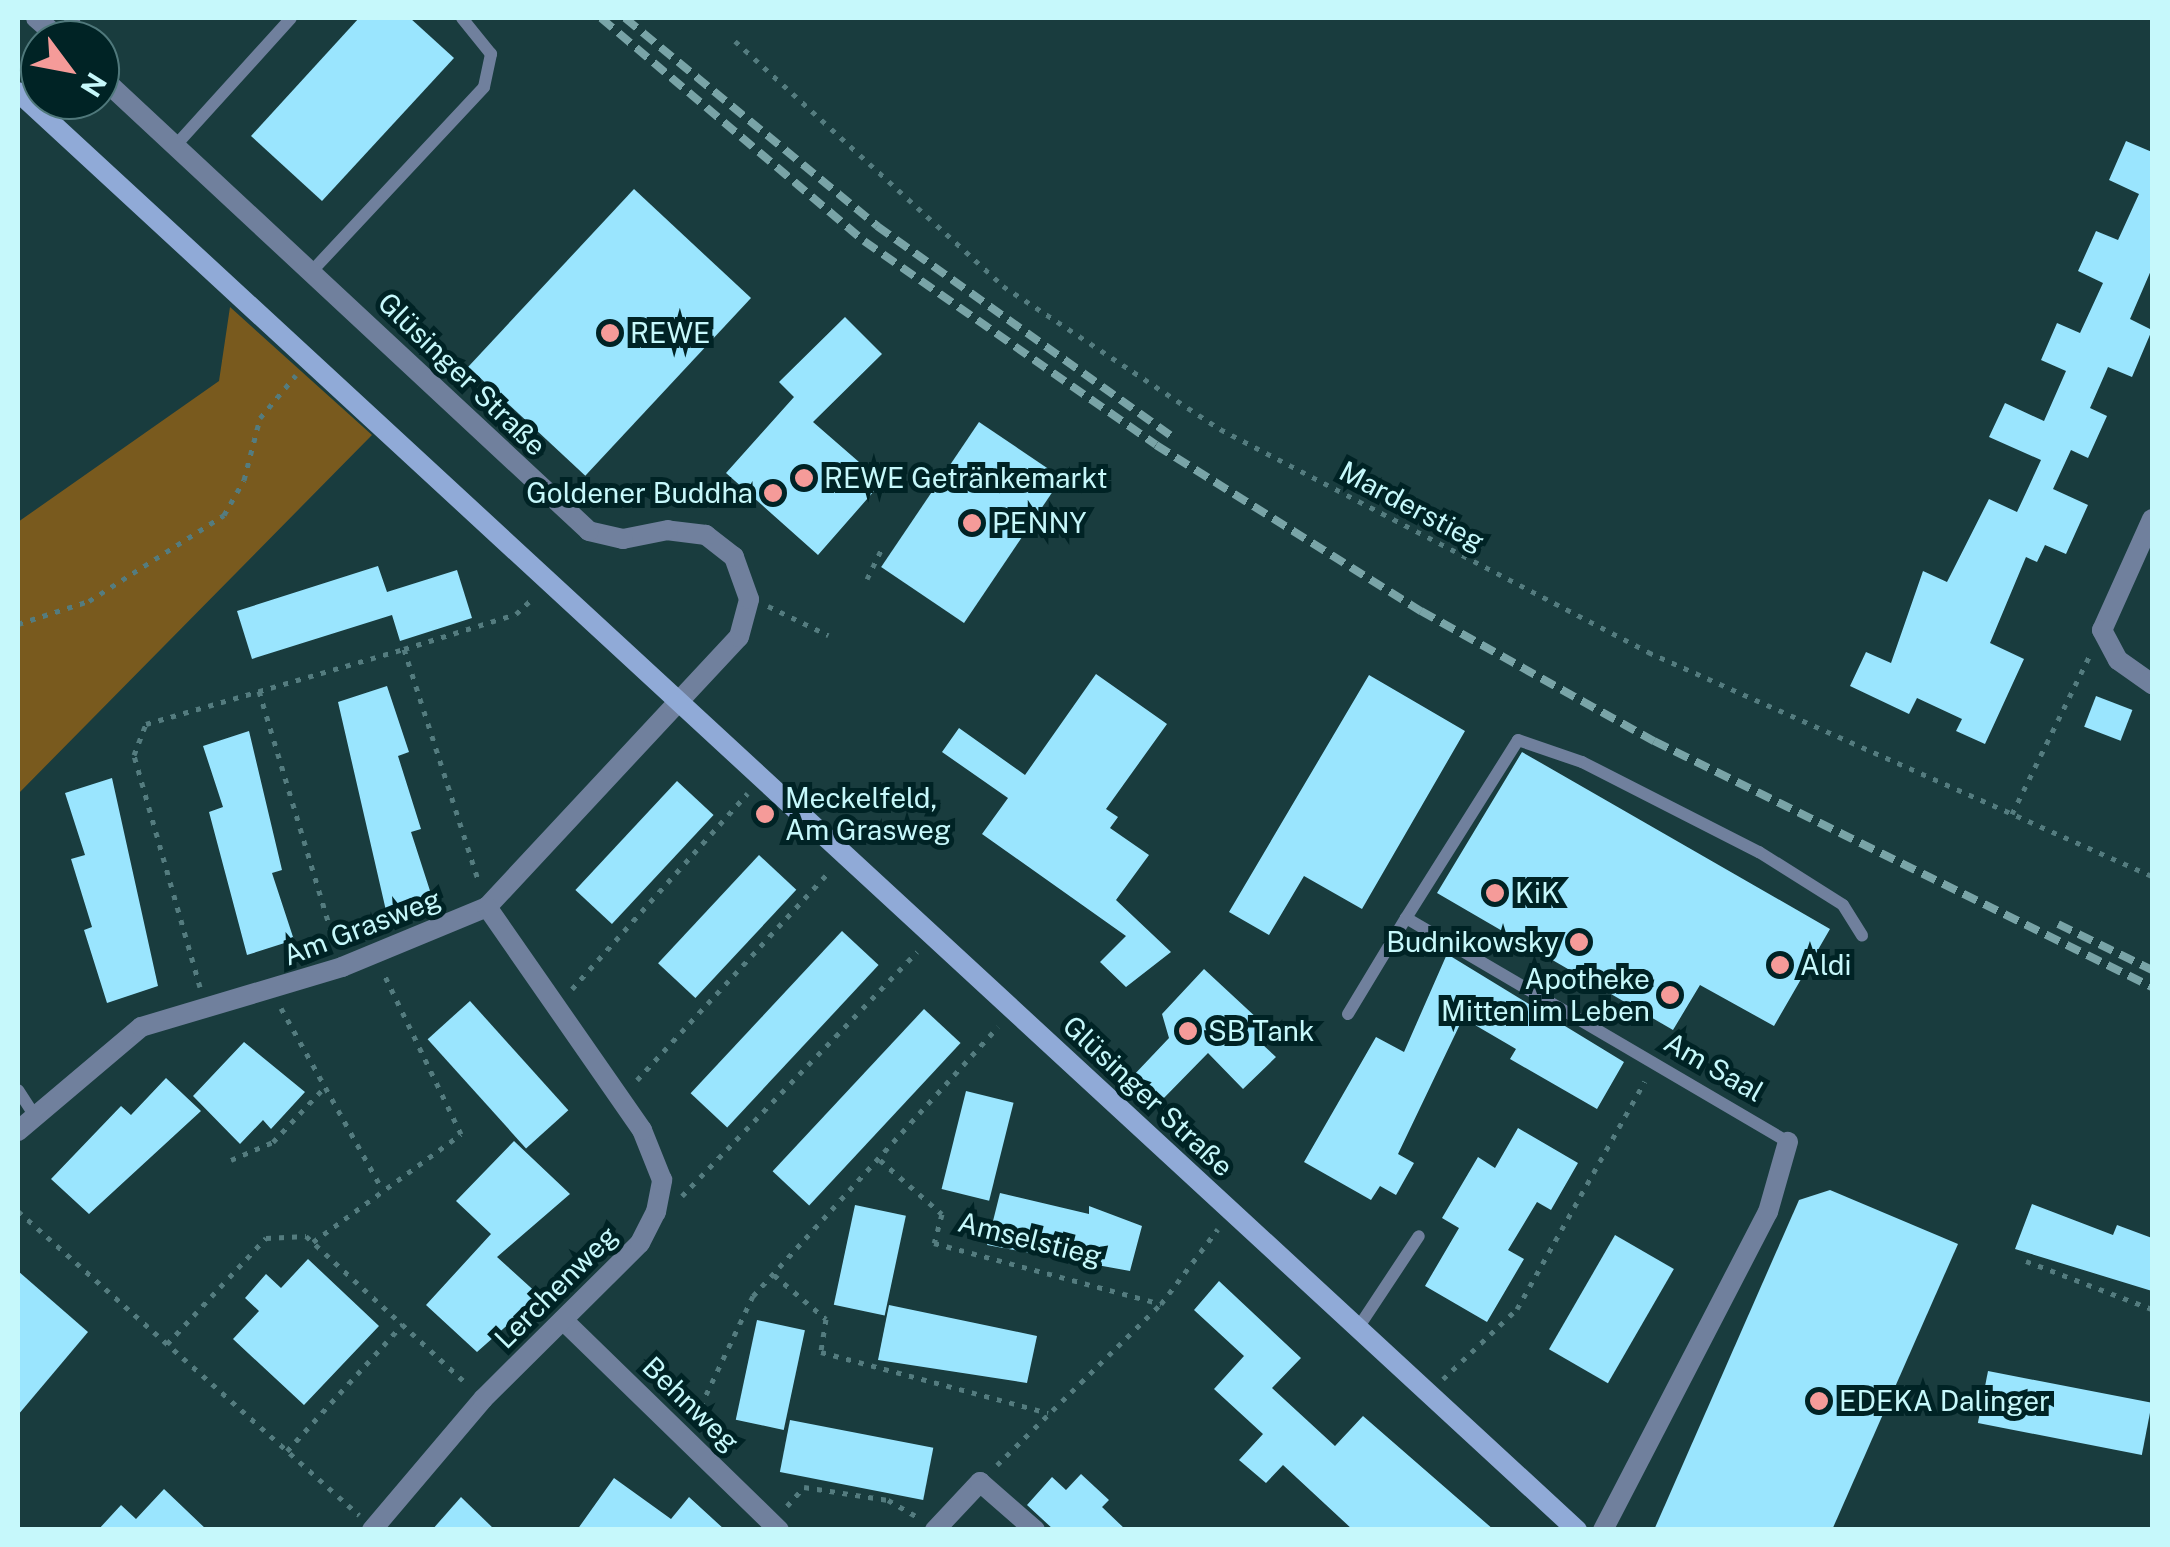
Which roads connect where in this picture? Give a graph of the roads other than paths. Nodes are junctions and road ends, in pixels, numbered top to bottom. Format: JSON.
{"nodes":[{"id":1,"x":291,"y":18,"type":"edge"},
{"id":2,"x":462,"y":18,"type":"edge"},
{"id":3,"x":18,"y":92,"type":"edge"},
{"id":4,"x":120,"y":94,"type":"edge"},
{"id":5,"x":176,"y":145,"type":"junction"},
{"id":6,"x":313,"y":270,"type":"junction"},
{"id":7,"x":2152,"y":519,"type":"edge"},
{"id":8,"x":2152,"y":684,"type":"edge"},
{"id":9,"x":681,"y":703,"type":"junction"},
{"id":10,"x":487,"y":907,"type":"junction"},
{"id":11,"x":1406,"y":918,"type":"junction"},
{"id":12,"x":1862,"y":935,"type":"dead end"},
{"id":13,"x":1348,"y":1014,"type":"dead end"},
{"id":14,"x":18,"y":1090,"type":"edge"},
{"id":15,"x":35,"y":1116,"type":"junction"},
{"id":16,"x":18,"y":1131,"type":"edge"},
{"id":17,"x":1788,"y":1142,"type":"joint"},
{"id":18,"x":1419,"y":1236,"type":"dead end"},
{"id":19,"x":563,"y":1320,"type":"junction"},
{"id":20,"x":1358,"y":1328,"type":"junction"},
{"id":21,"x":776,"y":1526,"type":"edge"},
{"id":22,"x":373,"y":1529,"type":"edge"},
{"id":23,"x":936,"y":1529,"type":"edge"},
{"id":24,"x":1036,"y":1530,"type":"edge"},
{"id":25,"x":1577,"y":1530,"type":"edge"},
{"id":26,"x":1603,"y":1530,"type":"edge"}],
"edges":[{"from":1,"to":5,"type":"lane"},
{"from":2,"to":6,"type":"lane"},
{"from":3,"to":9,"type":"main road","name":"Glüsinger Straße"},
{"from":4,"to":5,"type":"street","name":"Glüsinger Straße"},
{"from":5,"to":6,"type":"street","name":"Glüsinger Straße"},
{"from":6,"to":9,"type":"street","name":"Glüsinger Straße"},
{"from":7,"to":8,"type":"street"},
{"from":9,"to":10,"type":"street","name":"Am Grasweg"},
{"from":9,"to":20,"type":"main road","name":"Glüsinger Straße"},
{"from":10,"to":15,"type":"street","name":"Am Grasweg"},
{"from":10,"to":19,"type":"street","name":"Lerchenweg"},
{"from":11,"to":12,"type":"lane"},
{"from":11,"to":13,"type":"lane"},
{"from":11,"to":17,"type":"lane","name":"Am Saal"},
{"from":14,"to":15,"type":"lane"},
{"from":15,"to":16,"type":"street","name":"Am Grasweg"},
{"from":17,"to":26,"type":"street","name":"Am Saal"},
{"from":18,"to":20,"type":"lane"},
{"from":19,"to":21,"type":"street","name":"Behnweg"},
{"from":19,"to":22,"type":"street","name":"Lerchenweg"},
{"from":20,"to":25,"type":"main road","name":"Glüsinger Straße"},
{"from":23,"to":24,"type":"street"}]}
